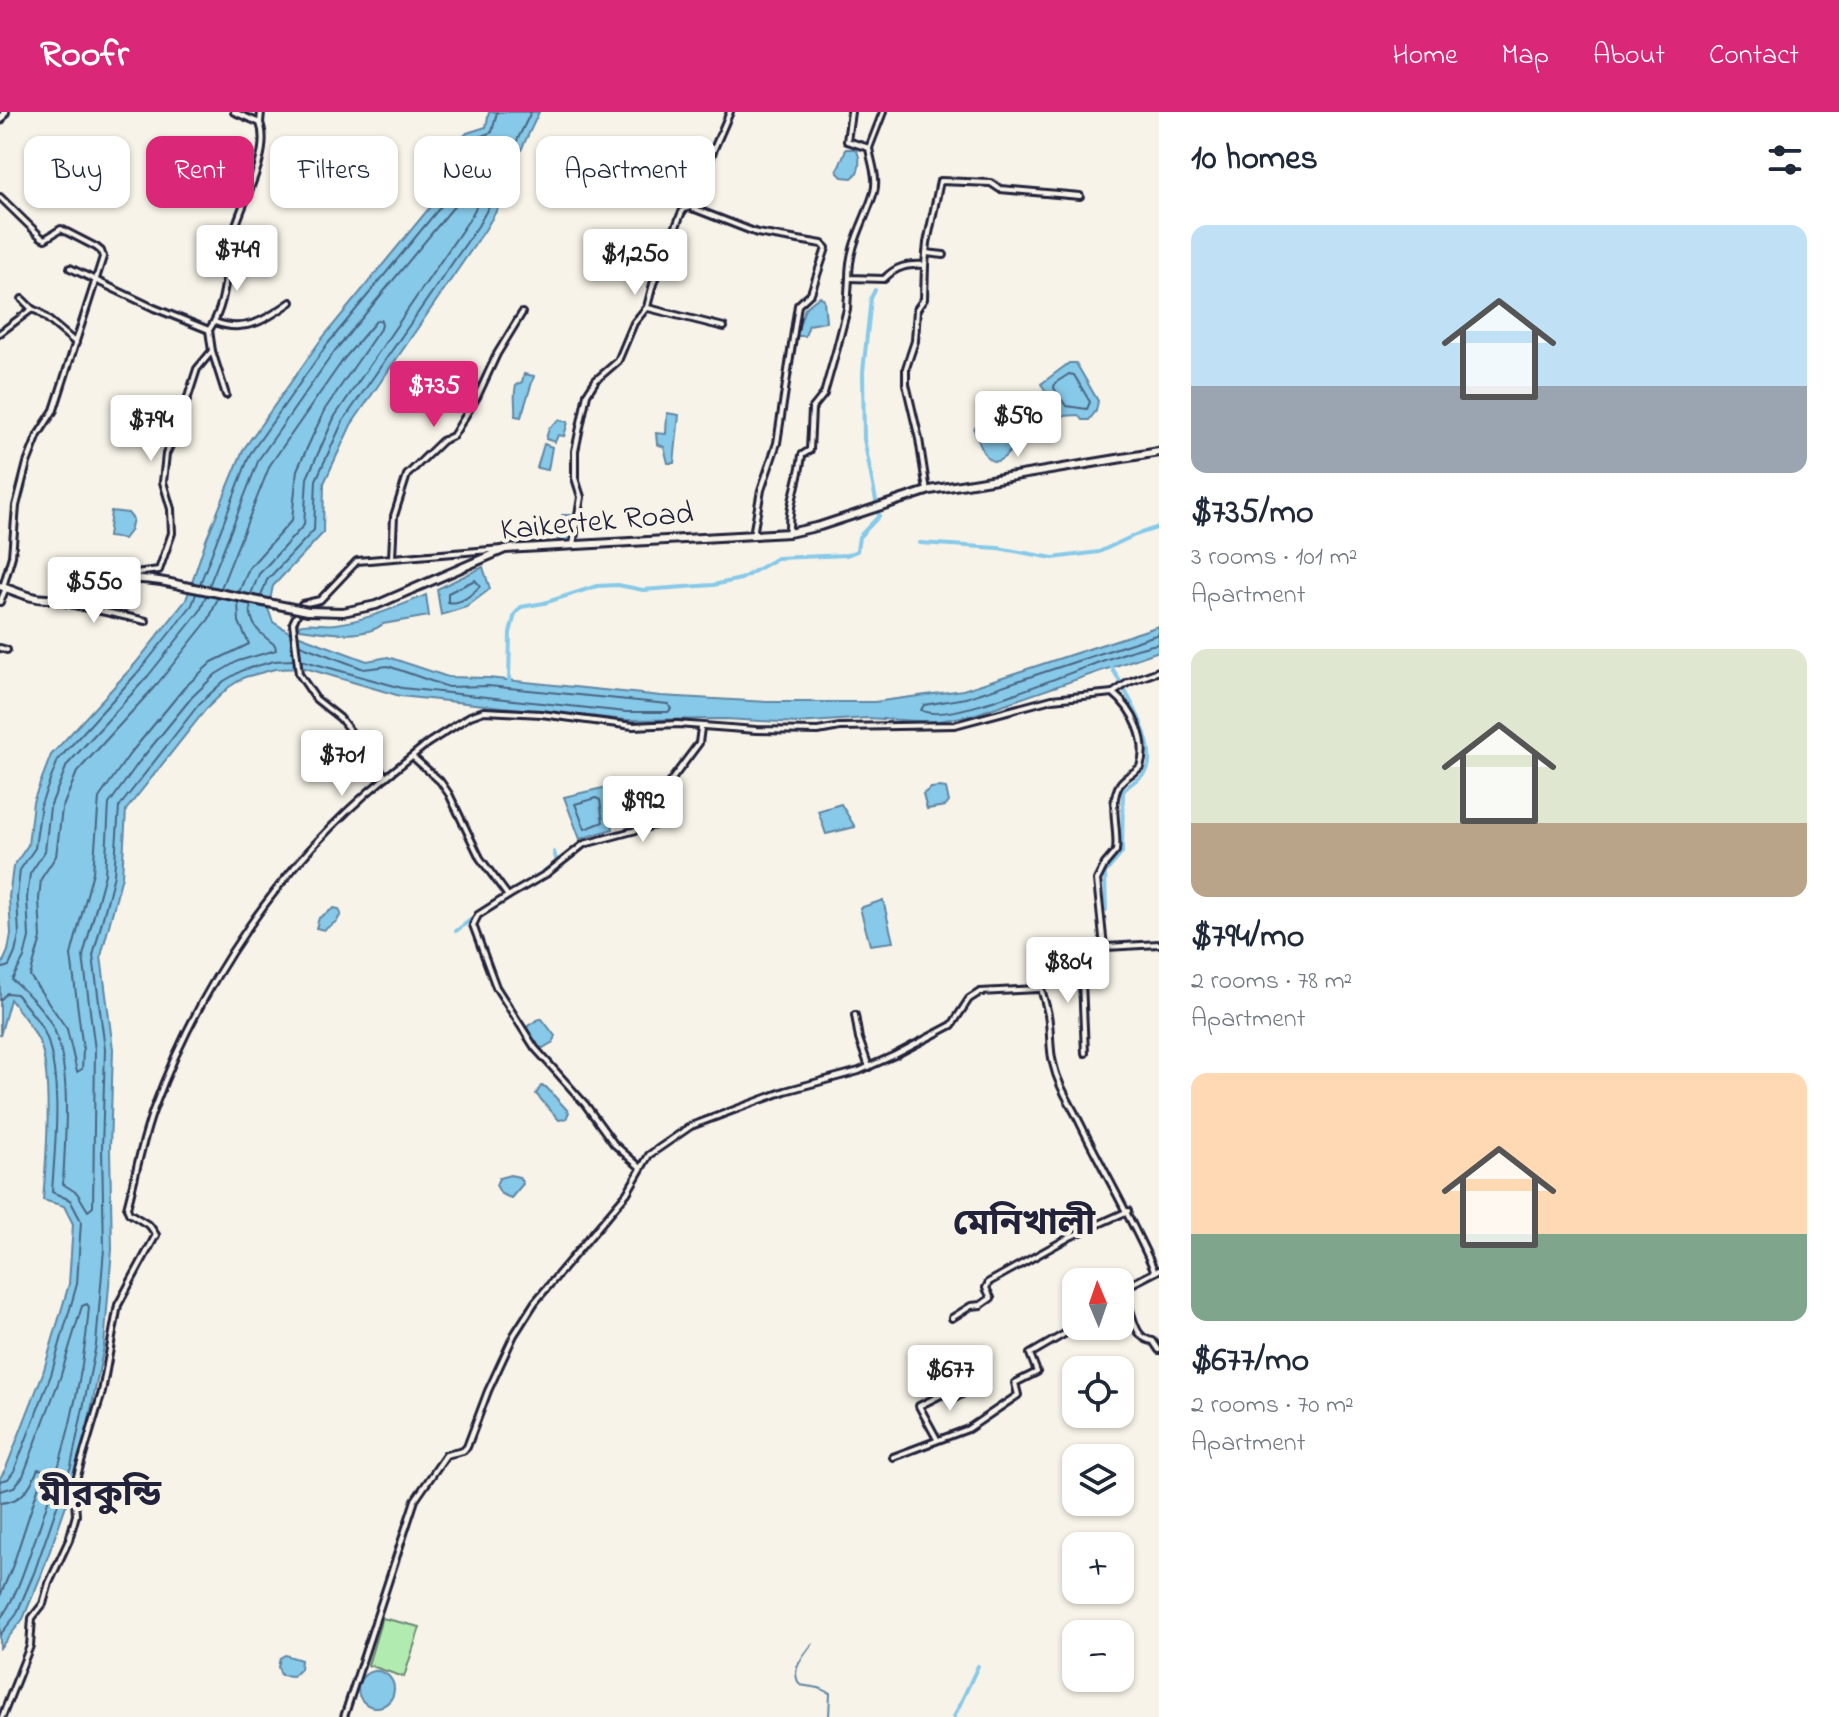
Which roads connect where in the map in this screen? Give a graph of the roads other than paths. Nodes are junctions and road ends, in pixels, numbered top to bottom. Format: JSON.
{"nodes":[{"id":1,"x":5,"y":112,"type":"edge"},
{"id":2,"x":234,"y":112,"type":"edge"},
{"id":3,"x":261,"y":112,"type":"edge"},
{"id":4,"x":730,"y":112,"type":"edge"},
{"id":5,"x":851,"y":112,"type":"edge"},
{"id":6,"x":883,"y":112,"type":"edge"},
{"id":7,"x":0,"y":120,"type":"edge"},
{"id":8,"x":260,"y":123,"type":"junction"},
{"id":9,"x":869,"y":148,"type":"junction"},
{"id":10,"x":1080,"y":196,"type":"dead end"},
{"id":11,"x":0,"y":197,"type":"edge"},
{"id":12,"x":694,"y":209,"type":"junction"},
{"id":13,"x":926,"y":253,"type":"junction"},
{"id":14,"x":944,"y":255,"type":"dead end"},
{"id":15,"x":925,"y":265,"type":"junction"},
{"id":16,"x":70,"y":268,"type":"dead end"},
{"id":17,"x":849,"y":278,"type":"junction"},
{"id":18,"x":97,"y":281,"type":"junction"},
{"id":19,"x":22,"y":299,"type":"dead end"},
{"id":20,"x":291,"y":302,"type":"dead end"},
{"id":21,"x":647,"y":307,"type":"junction"},
{"id":22,"x":32,"y":309,"type":"junction"},
{"id":23,"x":522,"y":313,"type":"dead end"},
{"id":24,"x":215,"y":322,"type":"junction"},
{"id":25,"x":724,"y":327,"type":"dead end"},
{"id":26,"x":209,"y":330,"type":"junction"},
{"id":27,"x":0,"y":333,"type":"edge"},
{"id":28,"x":76,"y":343,"type":"junction"},
{"id":29,"x":212,"y":351,"type":"junction"},
{"id":30,"x":226,"y":395,"type":"dead end"},
{"id":31,"x":1159,"y":452,"type":"edge"},
{"id":32,"x":927,"y":491,"type":"junction"},
{"id":33,"x":789,"y":533,"type":"junction"},
{"id":34,"x":753,"y":536,"type":"junction"},
{"id":35,"x":573,"y":545,"type":"junction"},
{"id":36,"x":505,"y":549,"type":"junction"},
{"id":37,"x":392,"y":558,"type":"junction"},
{"id":38,"x":124,"y":578,"type":"junction"},
{"id":39,"x":3,"y":587,"type":"edge"},
{"id":40,"x":49,"y":599,"type":"junction"},
{"id":41,"x":0,"y":602,"type":"edge"},
{"id":42,"x":146,"y":621,"type":"dead end"},
{"id":43,"x":0,"y":648,"type":"edge"},
{"id":44,"x":7,"y":650,"type":"dead end"},
{"id":45,"x":1159,"y":671,"type":"edge"},
{"id":46,"x":1114,"y":691,"type":"junction"},
{"id":47,"x":702,"y":726,"type":"junction"},
{"id":48,"x":412,"y":756,"type":"junction"},
{"id":49,"x":386,"y":777,"type":"junction"},
{"id":50,"x":507,"y":893,"type":"junction"},
{"id":51,"x":1159,"y":944,"type":"edge"},
{"id":52,"x":1104,"y":947,"type":"junction"},
{"id":53,"x":1081,"y":957,"type":"junction"},
{"id":54,"x":1038,"y":989,"type":"junction"},
{"id":55,"x":855,"y":1015,"type":"dead end"},
{"id":56,"x":1085,"y":1053,"type":"dead end"},
{"id":57,"x":869,"y":1067,"type":"junction"},
{"id":58,"x":641,"y":1168,"type":"junction"},
{"id":59,"x":1128,"y":1211,"type":"junction"},
{"id":60,"x":1157,"y":1271,"type":"edge"},
{"id":61,"x":1134,"y":1283,"type":"edge"},
{"id":62,"x":952,"y":1318,"type":"dead end"},
{"id":63,"x":1134,"y":1321,"type":"edge"},
{"id":64,"x":1062,"y":1335,"type":"edge"},
{"id":65,"x":1159,"y":1350,"type":"edge"},
{"id":66,"x":976,"y":1386,"type":"dead end"},
{"id":67,"x":937,"y":1439,"type":"junction"},
{"id":68,"x":893,"y":1457,"type":"dead end"},
{"id":69,"x":2,"y":1717,"type":"edge"},
{"id":70,"x":344,"y":1717,"type":"edge"}],
"edges":[{"from":1,"to":7,"type":"main road"},
{"from":2,"to":8,"type":"street"},
{"from":3,"to":8,"type":"street"},
{"from":4,"to":12,"type":"street"},
{"from":5,"to":9,"type":"street"},
{"from":6,"to":9,"type":"street"},
{"from":8,"to":24,"type":"street"},
{"from":9,"to":17,"type":"street"},
{"from":10,"to":13,"type":"street"},
{"from":11,"to":18,"type":"street"},
{"from":12,"to":21,"type":"street"},
{"from":12,"to":34,"type":"street"},
{"from":13,"to":14,"type":"street"},
{"from":13,"to":15,"type":"street"},
{"from":15,"to":17,"type":"street"},
{"from":15,"to":32,"type":"street"},
{"from":16,"to":18,"type":"street"},
{"from":17,"to":33,"type":"street"},
{"from":18,"to":26,"type":"street"},
{"from":18,"to":28,"type":"street"},
{"from":19,"to":22,"type":"street"},
{"from":20,"to":24,"type":"street"},
{"from":21,"to":25,"type":"street"},
{"from":21,"to":35,"type":"street"},
{"from":22,"to":27,"type":"street"},
{"from":22,"to":28,"type":"street"},
{"from":23,"to":37,"type":"street"},
{"from":24,"to":26,"type":"street"},
{"from":26,"to":29,"type":"street"},
{"from":28,"to":39,"type":"street"},
{"from":29,"to":30,"type":"street"},
{"from":29,"to":38,"type":"street"},
{"from":31,"to":32,"type":"main road","name":"Kaikertek Road"},
{"from":32,"to":33,"type":"main road","name":"Kaikertek Road"},
{"from":33,"to":34,"type":"main road","name":"Kaikertek Road"},
{"from":34,"to":35,"type":"main road","name":"Kaikertek Road"},
{"from":35,"to":36,"type":"main road","name":"Kaikertek Road"},
{"from":36,"to":37,"type":"street"},
{"from":36,"to":38,"type":"main road","name":"Kaikertek Road","bridge":true},
{"from":37,"to":49,"type":"street"},
{"from":38,"to":40,"type":"main road","name":"Kaikertek Road"},
{"from":39,"to":40,"type":"main road"},
{"from":39,"to":41,"type":"street"},
{"from":40,"to":42,"type":"street"},
{"from":43,"to":44,"type":"street"},
{"from":45,"to":46,"type":"street"},
{"from":46,"to":47,"type":"street"},
{"from":46,"to":52,"type":"street"},
{"from":47,"to":48,"type":"street"},
{"from":47,"to":50,"type":"street"},
{"from":48,"to":49,"type":"street"},
{"from":48,"to":50,"type":"street"},
{"from":49,"to":69,"type":"street"},
{"from":50,"to":58,"type":"street"},
{"from":51,"to":52,"type":"street"},
{"from":52,"to":53,"type":"street"},
{"from":53,"to":54,"type":"street"},
{"from":53,"to":56,"type":"street"},
{"from":54,"to":57,"type":"street"},
{"from":54,"to":59,"type":"street"},
{"from":55,"to":57,"type":"street"},
{"from":57,"to":58,"type":"street"},
{"from":58,"to":70,"type":"street"},
{"from":59,"to":60,"type":"street"},
{"from":59,"to":62,"type":"street"},
{"from":60,"to":61,"type":"street"},
{"from":63,"to":65,"type":"street"},
{"from":64,"to":67,"type":"street"},
{"from":66,"to":67,"type":"street"},
{"from":67,"to":68,"type":"street"}]}
